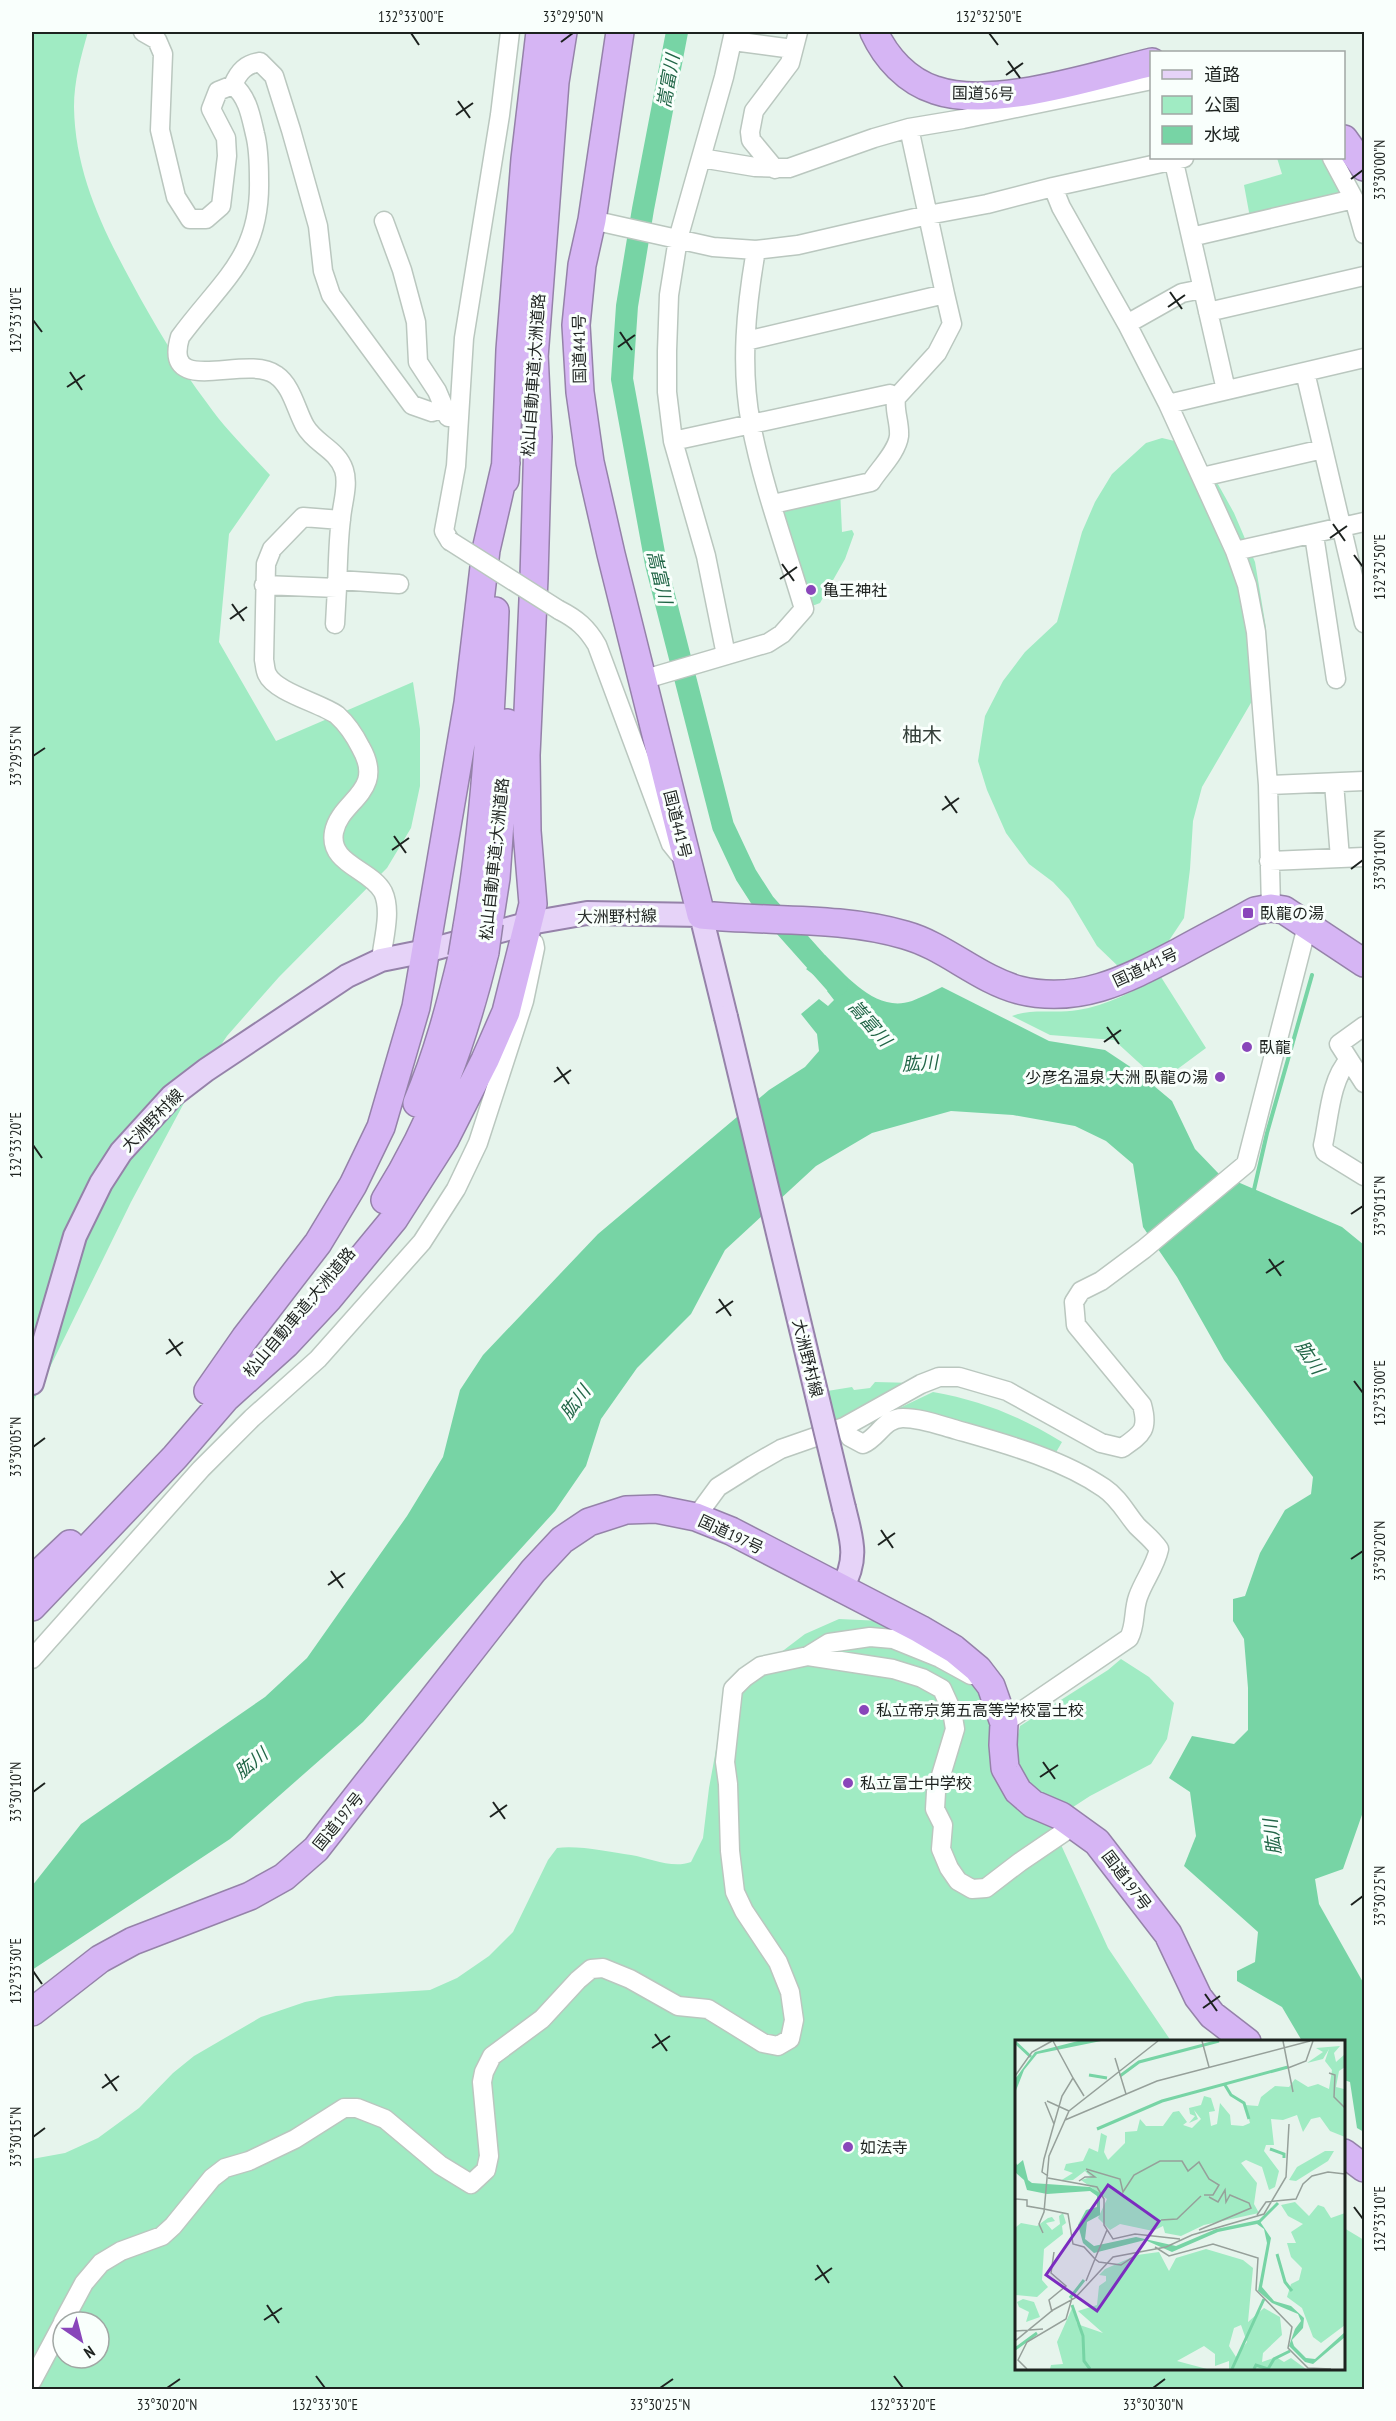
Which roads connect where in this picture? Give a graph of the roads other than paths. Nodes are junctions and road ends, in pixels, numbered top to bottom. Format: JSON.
{"nodes":[{"id":1,"x":142,"y":32,"type":"edge"},
{"id":2,"x":510,"y":32,"type":"edge"},
{"id":3,"x":540,"y":32,"type":"edge"},
{"id":4,"x":563,"y":32,"type":"edge"},
{"id":5,"x":620,"y":32,"type":"edge"},
{"id":6,"x":874,"y":32,"type":"edge"},
{"id":7,"x":734,"y":36,"type":"edge"},
{"id":8,"x":796,"y":40,"type":"edge"},
{"id":9,"x":1150,"y":62,"type":"edge"},
{"id":10,"x":1150,"y":80,"type":"edge"},
{"id":11,"x":233,"y":85,"type":"junction"},
{"id":12,"x":909,"y":128,"type":"junction"},
{"id":13,"x":1345,"y":140,"type":"edge"},
{"id":14,"x":701,"y":158,"type":"junction"},
{"id":15,"x":1173,"y":159,"type":"edge"},
{"id":16,"x":1177,"y":159,"type":"edge"},
{"id":17,"x":1333,"y":159,"type":"edge"},
{"id":18,"x":1365,"y":167,"type":"edge"},
{"id":19,"x":775,"y":169,"type":"junction"},
{"id":20,"x":1053,"y":187,"type":"junction"},
{"id":21,"x":1354,"y":199,"type":"junction"},
{"id":22,"x":928,"y":215,"type":"junction"},
{"id":23,"x":384,"y":221,"type":"dead end"},
{"id":24,"x":598,"y":221,"type":"junction"},
{"id":25,"x":1365,"y":234,"type":"edge"},
{"id":26,"x":1191,"y":237,"type":"junction"},
{"id":27,"x":675,"y":239,"type":"junction"},
{"id":28,"x":756,"y":250,"type":"junction"},
{"id":29,"x":1365,"y":276,"type":"edge"},
{"id":30,"x":1202,"y":289,"type":"junction"},
{"id":31,"x":945,"y":294,"type":"junction"},
{"id":32,"x":1208,"y":312,"type":"junction"},
{"id":33,"x":1127,"y":324,"type":"junction"},
{"id":34,"x":746,"y":341,"type":"junction"},
{"id":35,"x":534,"y":353,"type":"junction"},
{"id":36,"x":1365,"y":358,"type":"edge"},
{"id":37,"x":1305,"y":372,"type":"junction"},
{"id":38,"x":1226,"y":390,"type":"junction"},
{"id":39,"x":896,"y":398,"type":"junction"},
{"id":40,"x":1168,"y":404,"type":"junction"},
{"id":41,"x":444,"y":408,"type":"junction"},
{"id":42,"x":751,"y":423,"type":"junction"},
{"id":43,"x":457,"y":441,"type":"junction"},
{"id":44,"x":673,"y":441,"type":"junction"},
{"id":45,"x":1323,"y":449,"type":"junction"},
{"id":46,"x":506,"y":463,"type":"junction"},
{"id":47,"x":1202,"y":477,"type":"junction"},
{"id":48,"x":773,"y":504,"type":"junction"},
{"id":49,"x":341,"y":520,"type":"junction"},
{"id":50,"x":1365,"y":522,"type":"edge"},
{"id":51,"x":1341,"y":527,"type":"junction"},
{"id":52,"x":1314,"y":535,"type":"junction"},
{"id":53,"x":1235,"y":551,"type":"junction"},
{"id":54,"x":338,"y":584,"type":"junction"},
{"id":55,"x":399,"y":584,"type":"dead end"},
{"id":56,"x":264,"y":585,"type":"junction"},
{"id":57,"x":1365,"y":623,"type":"edge"},
{"id":58,"x":335,"y":624,"type":"dead end"},
{"id":59,"x":721,"y":657,"type":"junction"},
{"id":60,"x":649,"y":678,"type":"junction"},
{"id":61,"x":1336,"y":679,"type":"dead end"},
{"id":62,"x":1365,"y":781,"type":"edge"},
{"id":63,"x":1334,"y":783,"type":"junction"},
{"id":64,"x":1268,"y":785,"type":"junction"},
{"id":65,"x":686,"y":856,"type":"junction"},
{"id":66,"x":1365,"y":857,"type":"edge"},
{"id":67,"x":1340,"y":858,"type":"junction"},
{"id":68,"x":1269,"y":861,"type":"junction"},
{"id":69,"x":1271,"y":908,"type":"junction"},
{"id":70,"x":701,"y":915,"type":"junction"},
{"id":71,"x":530,"y":923,"type":"junction"},
{"id":72,"x":478,"y":925,"type":"junction"},
{"id":73,"x":1307,"y":926,"type":"junction"},
{"id":74,"x":426,"y":951,"type":"junction"},
{"id":75,"x":381,"y":960,"type":"junction"},
{"id":76,"x":1365,"y":963,"type":"edge"},
{"id":77,"x":1365,"y":1026,"type":"edge"},
{"id":78,"x":1349,"y":1060,"type":"junction"},
{"id":79,"x":1365,"y":1083,"type":"edge"},
{"id":80,"x":1365,"y":1176,"type":"edge"},
{"id":81,"x":32,"y":1383,"type":"edge"},
{"id":82,"x":218,"y":1394,"type":"junction"},
{"id":83,"x":844,"y":1427,"type":"junction"},
{"id":84,"x":696,"y":1517,"type":"junction"},
{"id":85,"x":32,"y":1580,"type":"edge"},
{"id":86,"x":842,"y":1590,"type":"junction"},
{"id":87,"x":32,"y":1607,"type":"edge"},
{"id":88,"x":808,"y":1656,"type":"junction"},
{"id":89,"x":32,"y":1659,"type":"edge"},
{"id":90,"x":991,"y":1686,"type":"junction"},
{"id":91,"x":1004,"y":1723,"type":"junction"},
{"id":92,"x":1073,"y":1826,"type":"junction"},
{"id":93,"x":32,"y":2012,"type":"edge"},
{"id":94,"x":1244,"y":2040,"type":"edge"},
{"id":95,"x":1345,"y":2154,"type":"edge"},
{"id":96,"x":1365,"y":2168,"type":"edge"},
{"id":97,"x":69,"y":2310,"type":"edge"},
{"id":98,"x":51,"y":2345,"type":"edge"},
{"id":99,"x":32,"y":2381,"type":"edge"}],
"edges":[{"from":1,"to":11,"type":"street"},
{"from":2,"to":43,"type":"street"},
{"from":3,"to":46,"type":"highway","name":"松山自動車道;大洲道路"},
{"from":4,"to":35,"type":"highway","name":"松山自動車道;大洲道路"},
{"from":5,"to":24,"type":"highway","name":"国道441号"},
{"from":6,"to":9,"type":"highway","name":"国道56号"},
{"from":7,"to":8,"type":"street"},
{"from":7,"to":14,"type":"street"},
{"from":8,"to":19,"type":"street"},
{"from":10,"to":12,"type":"street"},
{"from":11,"to":41,"type":"street"},
{"from":11,"to":49,"type":"street"},
{"from":12,"to":19,"type":"street"},
{"from":12,"to":22,"type":"street"},
{"from":13,"to":18,"type":"highway"},
{"from":14,"to":19,"type":"street"},
{"from":14,"to":27,"type":"street"},
{"from":15,"to":20,"type":"street"},
{"from":16,"to":26,"type":"street"},
{"from":17,"to":21,"type":"street"},
{"from":20,"to":22,"type":"street"},
{"from":20,"to":33,"type":"street"},
{"from":21,"to":25,"type":"street"},
{"from":21,"to":26,"type":"street"},
{"from":22,"to":28,"type":"street"},
{"from":22,"to":31,"type":"street"},
{"from":23,"to":41,"type":"street"},
{"from":24,"to":27,"type":"street"},
{"from":24,"to":60,"type":"highway","name":"国道441号"},
{"from":26,"to":30,"type":"street"},
{"from":27,"to":28,"type":"street"},
{"from":27,"to":44,"type":"street"},
{"from":28,"to":34,"type":"street"},
{"from":29,"to":32,"type":"street"},
{"from":30,"to":32,"type":"street"},
{"from":30,"to":33,"type":"street"},
{"from":31,"to":34,"type":"street"},
{"from":31,"to":39,"type":"street"},
{"from":32,"to":38,"type":"street"},
{"from":33,"to":40,"type":"street"},
{"from":34,"to":42,"type":"street"},
{"from":35,"to":71,"type":"highway"},
{"from":35,"to":72,"type":"highway","name":"松山自動車道;大洲道路"},
{"from":36,"to":37,"type":"street"},
{"from":37,"to":38,"type":"street"},
{"from":37,"to":45,"type":"street"},
{"from":38,"to":40,"type":"street"},
{"from":39,"to":42,"type":"street"},
{"from":39,"to":48,"type":"street"},
{"from":40,"to":47,"type":"street"},
{"from":41,"to":43,"type":"street"},
{"from":42,"to":44,"type":"street"},
{"from":42,"to":48,"type":"street"},
{"from":43,"to":65,"type":"street","bridge":true},
{"from":44,"to":59,"type":"street"},
{"from":45,"to":47,"type":"street"},
{"from":45,"to":51,"type":"street"},
{"from":46,"to":72,"type":"highway","name":"松山自動車道;大洲道路"},
{"from":46,"to":74,"type":"highway"},
{"from":47,"to":53,"type":"street"},
{"from":48,"to":59,"type":"street"},
{"from":49,"to":54,"type":"street"},
{"from":49,"to":56,"type":"street"},
{"from":50,"to":51,"type":"street"},
{"from":51,"to":52,"type":"street"},
{"from":51,"to":57,"type":"street"},
{"from":52,"to":53,"type":"street"},
{"from":52,"to":61,"type":"street"},
{"from":53,"to":64,"type":"street"},
{"from":54,"to":55,"type":"street"},
{"from":54,"to":56,"type":"street"},
{"from":54,"to":58,"type":"street"},
{"from":56,"to":75,"type":"street"},
{"from":59,"to":60,"type":"street"},
{"from":60,"to":65,"type":"highway","name":"国道441号"},
{"from":62,"to":63,"type":"street"},
{"from":63,"to":64,"type":"street"},
{"from":63,"to":67,"type":"street"},
{"from":64,"to":68,"type":"street"},
{"from":65,"to":70,"type":"highway","name":"国道441号"},
{"from":66,"to":67,"type":"street"},
{"from":67,"to":68,"type":"street"},
{"from":68,"to":69,"type":"street"},
{"from":69,"to":70,"type":"highway","name":"国道441号"},
{"from":69,"to":73,"type":"highway"},
{"from":70,"to":71,"type":"main road","name":"大洲野村線"},
{"from":70,"to":86,"type":"main road","name":"大洲野村線","bridge":true},
{"from":71,"to":74,"type":"main road","name":"大洲野村線"},
{"from":71,"to":82,"type":"highway"},
{"from":71,"to":89,"type":"street"},
{"from":72,"to":82,"type":"highway","name":"松山自動車道;大洲道路","bridge":true},
{"from":73,"to":76,"type":"highway"},
{"from":73,"to":83,"type":"street"},
{"from":74,"to":75,"type":"main road","name":"大洲野村線"},
{"from":74,"to":82,"type":"highway"},
{"from":75,"to":81,"type":"main road","name":"大洲野村線"},
{"from":77,"to":78,"type":"street"},
{"from":78,"to":79,"type":"street"},
{"from":78,"to":80,"type":"street"},
{"from":82,"to":85,"type":"highway","name":"松山自動車道;大洲道路"},
{"from":82,"to":87,"type":"highway","name":"松山自動車道;大洲道路"},
{"from":83,"to":84,"type":"street"},
{"from":83,"to":91,"type":"street"},
{"from":84,"to":86,"type":"highway","name":"国道197号"},
{"from":84,"to":93,"type":"highway","name":"国道197号"},
{"from":86,"to":90,"type":"highway","name":"国道197号"},
{"from":88,"to":90,"type":"street"},
{"from":88,"to":92,"type":"street"},
{"from":88,"to":97,"type":"street"},
{"from":90,"to":91,"type":"highway","name":"国道197号"},
{"from":91,"to":92,"type":"highway","name":"国道197号"},
{"from":92,"to":94,"type":"highway","name":"国道197号"},
{"from":95,"to":96,"type":"highway"},
{"from":98,"to":99,"type":"street"}]}
